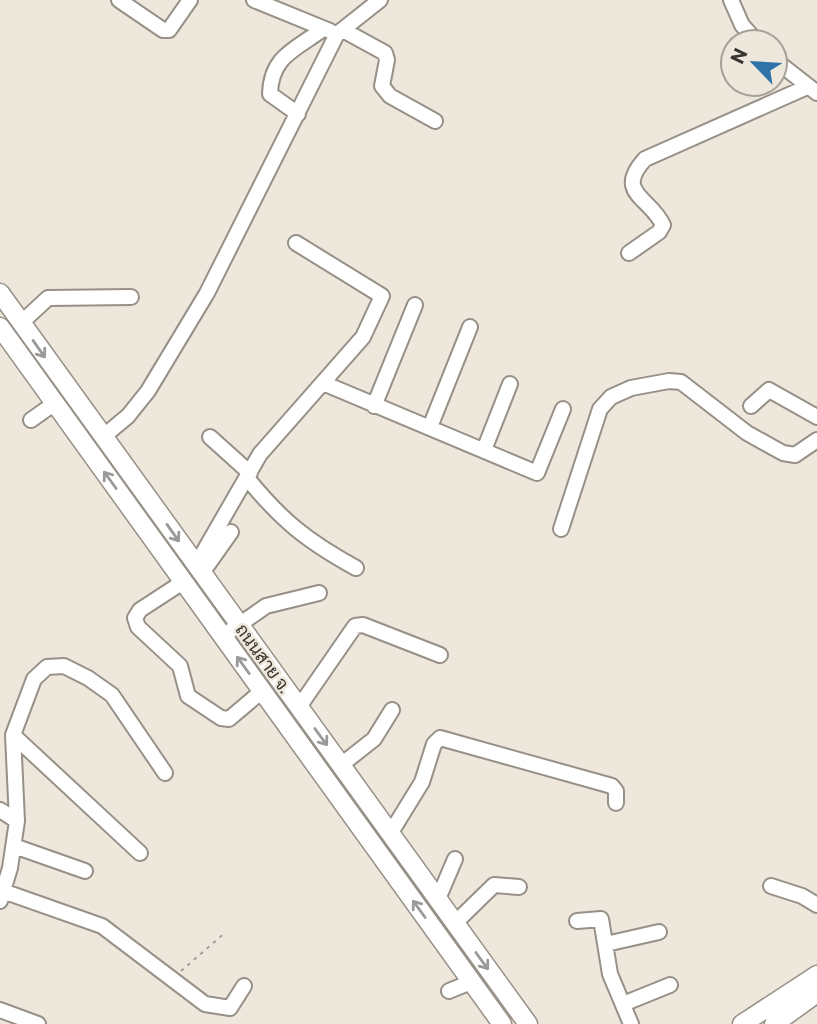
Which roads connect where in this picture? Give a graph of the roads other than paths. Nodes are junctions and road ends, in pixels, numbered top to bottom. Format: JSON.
{"nodes":[{"id":1,"x":119,"y":0,"type":"edge"},
{"id":2,"x":190,"y":0,"type":"edge"},
{"id":3,"x":254,"y":0,"type":"edge"},
{"id":4,"x":380,"y":0,"type":"edge"},
{"id":5,"x":731,"y":0,"type":"edge"},
{"id":6,"x":744,"y":28,"type":"edge"},
{"id":7,"x":335,"y":31,"type":"junction"},
{"id":8,"x":789,"y":71,"type":"edge"},
{"id":9,"x":812,"y":90,"type":"edge"},
{"id":10,"x":298,"y":114,"type":"junction"},
{"id":11,"x":435,"y":121,"type":"dead end"},
{"id":12,"x":296,"y":243,"type":"dead end"},
{"id":13,"x":629,"y":253,"type":"dead end"},
{"id":14,"x":0,"y":293,"type":"edge"},
{"id":15,"x":131,"y":297,"type":"dead end"},
{"id":16,"x":415,"y":305,"type":"dead end"},
{"id":17,"x":21,"y":323,"type":"junction"},
{"id":18,"x":0,"y":327,"type":"edge"},
{"id":19,"x":470,"y":327,"type":"dead end"},
{"id":20,"x":323,"y":383,"type":"junction"},
{"id":21,"x":510,"y":384,"type":"dead end"},
{"id":22,"x":55,"y":404,"type":"junction"},
{"id":23,"x":374,"y":406,"type":"junction"},
{"id":24,"x":751,"y":406,"type":"dead end"},
{"id":25,"x":563,"y":409,"type":"dead end"},
{"id":26,"x":817,"y":417,"type":"edge"},
{"id":27,"x":31,"y":420,"type":"dead end"},
{"id":28,"x":429,"y":428,"type":"junction"},
{"id":29,"x":104,"y":436,"type":"junction"},
{"id":30,"x":209,"y":437,"type":"dead end"},
{"id":31,"x":817,"y":440,"type":"edge"},
{"id":32,"x":484,"y":450,"type":"junction"},
{"id":33,"x":248,"y":475,"type":"junction"},
{"id":34,"x":561,"y":529,"type":"dead end"},
{"id":35,"x":231,"y":532,"type":"dead end"},
{"id":36,"x":356,"y":568,"type":"dead end"},
{"id":37,"x":199,"y":569,"type":"junction"},
{"id":38,"x":183,"y":582,"type":"junction"},
{"id":39,"x":319,"y":593,"type":"dead end"},
{"id":40,"x":239,"y":624,"type":"junction"},
{"id":41,"x":223,"y":636,"type":"junction"},
{"id":42,"x":440,"y":655,"type":"dead end"},
{"id":43,"x":262,"y":691,"type":"junction"},
{"id":44,"x":299,"y":707,"type":"junction"},
{"id":45,"x":392,"y":710,"type":"dead end"},
{"id":46,"x":13,"y":735,"type":"junction"},
{"id":47,"x":341,"y":765,"type":"junction"},
{"id":48,"x":165,"y":773,"type":"dead end"},
{"id":49,"x":616,"y":803,"type":"dead end"},
{"id":50,"x":0,"y":810,"type":"edge"},
{"id":51,"x":17,"y":821,"type":"junction"},
{"id":52,"x":390,"y":834,"type":"junction"},
{"id":53,"x":14,"y":846,"type":"junction"},
{"id":54,"x":140,"y":853,"type":"dead end"},
{"id":55,"x":455,"y":859,"type":"dead end"},
{"id":56,"x":5,"y":867,"type":"edge"},
{"id":57,"x":85,"y":871,"type":"dead end"},
{"id":58,"x":771,"y":886,"type":"dead end"},
{"id":59,"x":519,"y":887,"type":"dead end"},
{"id":60,"x":1,"y":894,"type":"edge"},
{"id":61,"x":438,"y":899,"type":"junction"},
{"id":62,"x":817,"y":905,"type":"edge"},
{"id":63,"x":577,"y":921,"type":"dead end"},
{"id":64,"x":455,"y":923,"type":"junction"},
{"id":65,"x":659,"y":932,"type":"dead end"},
{"id":66,"x":606,"y":944,"type":"junction"},
{"id":67,"x":817,"y":975,"type":"edge"},
{"id":68,"x":471,"y":982,"type":"junction"},
{"id":69,"x":670,"y":985,"type":"dead end"},
{"id":70,"x":244,"y":986,"type":"dead end"},
{"id":71,"x":449,"y":991,"type":"dead end"},
{"id":72,"x":817,"y":993,"type":"edge"},
{"id":73,"x":622,"y":1004,"type":"junction"},
{"id":74,"x":0,"y":1010,"type":"edge"},
{"id":75,"x":38,"y":1024,"type":"edge"},
{"id":76,"x":502,"y":1024,"type":"edge"},
{"id":77,"x":528,"y":1024,"type":"edge"},
{"id":78,"x":631,"y":1024,"type":"edge"},
{"id":79,"x":742,"y":1024,"type":"edge"},
{"id":80,"x":774,"y":1024,"type":"edge"}],
"edges":[{"from":1,"to":2,"type":"street"},
{"from":3,"to":7,"type":"street"},
{"from":4,"to":7,"type":"street"},
{"from":5,"to":6,"type":"street"},
{"from":7,"to":10,"type":"street"},
{"from":7,"to":10,"type":"street"},
{"from":7,"to":11,"type":"street"},
{"from":8,"to":9,"type":"street"},
{"from":9,"to":13,"type":"street"},
{"from":10,"to":29,"type":"street"},
{"from":12,"to":20,"type":"street"},
{"from":14,"to":17,"type":"main road","name":"ถนนสาย จ."},
{"from":15,"to":17,"type":"street"},
{"from":16,"to":23,"type":"street"},
{"from":17,"to":29,"type":"main road","name":"ถนนสาย จ.","one_way":true},
{"from":18,"to":22,"type":"main road","name":"ถนนสาย จ."},
{"from":19,"to":28,"type":"street"},
{"from":20,"to":23,"type":"street"},
{"from":20,"to":33,"type":"street"},
{"from":21,"to":32,"type":"street"},
{"from":22,"to":27,"type":"street"},
{"from":38,"to":22,"type":"main road","name":"ถนนสาย จ.","one_way":true},
{"from":23,"to":28,"type":"street"},
{"from":24,"to":26,"type":"street"},
{"from":25,"to":32,"type":"street"},
{"from":28,"to":32,"type":"street"},
{"from":29,"to":37,"type":"main road","name":"ถนนสาย จ.","one_way":true},
{"from":30,"to":33,"type":"street"},
{"from":31,"to":34,"type":"street"},
{"from":33,"to":36,"type":"street"},
{"from":33,"to":37,"type":"street"},
{"from":35,"to":37,"type":"street"},
{"from":37,"to":40,"type":"main road","name":"ถนนสาย จ."},
{"from":38,"to":41,"type":"main road","name":"ถนนสาย จ."},
{"from":38,"to":43,"type":"street"},
{"from":39,"to":40,"type":"street"},
{"from":40,"to":41,"type":"street"},
{"from":40,"to":44,"type":"main road","name":"ถนนสาย จ."},
{"from":43,"to":41,"type":"main road","name":"ถนนสาย จ.","one_way":true},
{"from":42,"to":44,"type":"street"},
{"from":68,"to":43,"type":"main road","name":"ถนนสาย จ.","one_way":true},
{"from":44,"to":47,"type":"main road","name":"ถนนสาย จ.","one_way":true},
{"from":45,"to":47,"type":"street"},
{"from":46,"to":48,"type":"street"},
{"from":46,"to":51,"type":"street"},
{"from":46,"to":54,"type":"street"},
{"from":47,"to":52,"type":"main road","name":"ถนนสาย จ."},
{"from":49,"to":52,"type":"street"},
{"from":50,"to":51,"type":"street"},
{"from":51,"to":53,"type":"street"},
{"from":52,"to":61,"type":"main road","name":"ถนนสาย จ."},
{"from":53,"to":56,"type":"street"},
{"from":53,"to":57,"type":"street"},
{"from":55,"to":61,"type":"street"},
{"from":56,"to":60,"type":"street"},
{"from":58,"to":62,"type":"street"},
{"from":59,"to":64,"type":"street"},
{"from":60,"to":70,"type":"street"},
{"from":61,"to":64,"type":"main road","name":"ถนนสาย จ."},
{"from":63,"to":66,"type":"street"},
{"from":64,"to":77,"type":"main road","name":"ถนนสาย จ.","one_way":true},
{"from":65,"to":66,"type":"street"},
{"from":66,"to":73,"type":"street"},
{"from":67,"to":79,"type":"main road"},
{"from":68,"to":71,"type":"street"},
{"from":68,"to":76,"type":"main road","name":"ถนนสาย จ."},
{"from":69,"to":73,"type":"street"},
{"from":72,"to":80,"type":"main road"},
{"from":73,"to":78,"type":"street"},
{"from":74,"to":75,"type":"street"}]}
